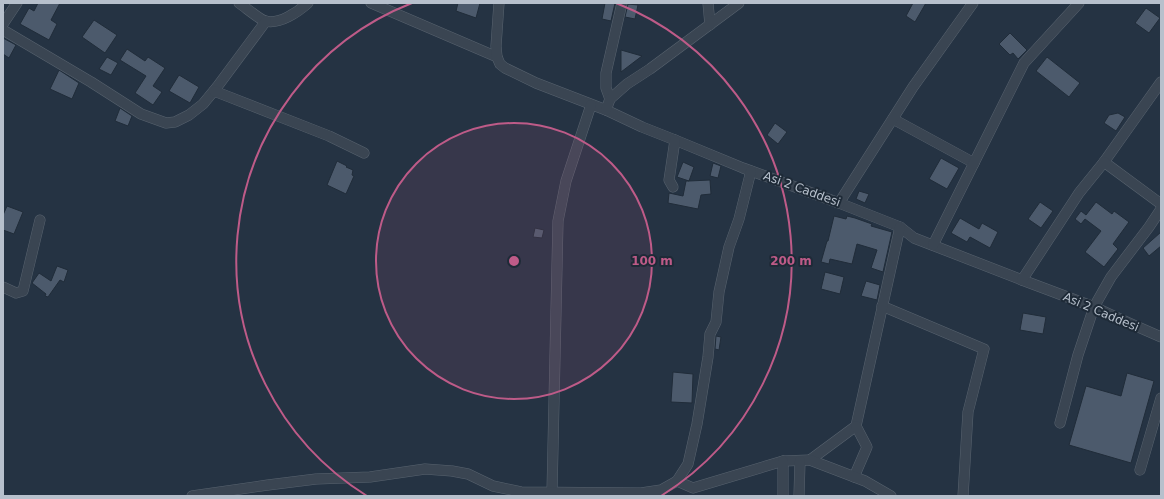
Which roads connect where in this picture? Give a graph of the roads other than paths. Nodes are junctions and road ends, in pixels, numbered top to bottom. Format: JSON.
{"nodes":[{"id":1,"x":17,"y":3,"type":"edge"},
{"id":2,"x":239,"y":3,"type":"edge"},
{"id":3,"x":308,"y":3,"type":"edge"},
{"id":4,"x":371,"y":3,"type":"edge"},
{"id":5,"x":499,"y":3,"type":"edge"},
{"id":6,"x":622,"y":3,"type":"edge"},
{"id":7,"x":708,"y":3,"type":"edge"},
{"id":8,"x":738,"y":3,"type":"edge"},
{"id":9,"x":973,"y":3,"type":"edge"},
{"id":10,"x":1079,"y":3,"type":"edge"},
{"id":11,"x":266,"y":21,"type":"junction"},
{"id":12,"x":3,"y":24,"type":"edge"},
{"id":13,"x":710,"y":25,"type":"junction"},
{"id":14,"x":3,"y":30,"type":"edge"},
{"id":15,"x":497,"y":57,"type":"junction"},
{"id":16,"x":1161,"y":82,"type":"edge"},
{"id":17,"x":214,"y":91,"type":"junction"},
{"id":18,"x":610,"y":99,"type":"junction"},
{"id":19,"x":591,"y":105,"type":"junction"},
{"id":20,"x":606,"y":110,"type":"junction"},
{"id":21,"x":893,"y":119,"type":"junction"},
{"id":22,"x":675,"y":140,"type":"junction"},
{"id":23,"x":364,"y":153,"type":"dead end"},
{"id":24,"x":1104,"y":162,"type":"junction"},
{"id":25,"x":974,"y":163,"type":"junction"},
{"id":26,"x":751,"y":171,"type":"junction"},
{"id":27,"x":673,"y":187,"type":"dead end"},
{"id":28,"x":839,"y":203,"type":"junction"},
{"id":29,"x":1161,"y":204,"type":"edge"},
{"id":30,"x":1161,"y":209,"type":"edge"},
{"id":31,"x":40,"y":220,"type":"dead end"},
{"id":32,"x":900,"y":227,"type":"junction"},
{"id":33,"x":933,"y":245,"type":"junction"},
{"id":34,"x":1022,"y":280,"type":"junction"},
{"id":35,"x":3,"y":287,"type":"edge"},
{"id":36,"x":882,"y":306,"type":"junction"},
{"id":37,"x":1094,"y":307,"type":"junction"},
{"id":38,"x":1161,"y":336,"type":"edge"},
{"id":39,"x":1161,"y":398,"type":"edge"},
{"id":40,"x":1060,"y":423,"type":"dead end"},
{"id":41,"x":856,"y":426,"type":"junction"},
{"id":42,"x":805,"y":460,"type":"junction"},
{"id":43,"x":783,"y":462,"type":"junction"},
{"id":44,"x":1140,"y":470,"type":"dead end"},
{"id":45,"x":854,"y":477,"type":"junction"},
{"id":46,"x":676,"y":481,"type":"junction"},
{"id":47,"x":552,"y":492,"type":"junction"},
{"id":48,"x":192,"y":496,"type":"edge"},
{"id":49,"x":783,"y":496,"type":"edge"},
{"id":50,"x":799,"y":496,"type":"edge"},
{"id":51,"x":891,"y":496,"type":"edge"},
{"id":52,"x":963,"y":496,"type":"edge"}],
"edges":[{"from":1,"to":12,"type":"street"},
{"from":2,"to":11,"type":"street"},
{"from":3,"to":11,"type":"street"},
{"from":4,"to":15,"type":"street"},
{"from":5,"to":15,"type":"street"},
{"from":6,"to":18,"type":"street"},
{"from":7,"to":13,"type":"street"},
{"from":8,"to":13,"type":"street"},
{"from":9,"to":21,"type":"street"},
{"from":10,"to":25,"type":"street"},
{"from":11,"to":17,"type":"street"},
{"from":13,"to":18,"type":"street"},
{"from":14,"to":17,"type":"street"},
{"from":15,"to":19,"type":"street","name":"Asi 2 Caddesi"},
{"from":16,"to":24,"type":"street"},
{"from":17,"to":23,"type":"street"},
{"from":18,"to":20,"type":"street"},
{"from":19,"to":20,"type":"street","name":"Asi 2 Caddesi"},
{"from":19,"to":47,"type":"street"},
{"from":20,"to":22,"type":"street","name":"Asi 2 Caddesi"},
{"from":21,"to":25,"type":"street"},
{"from":21,"to":28,"type":"street"},
{"from":22,"to":26,"type":"street","name":"Asi 2 Caddesi"},
{"from":22,"to":27,"type":"street"},
{"from":24,"to":29,"type":"street"},
{"from":24,"to":34,"type":"street"},
{"from":25,"to":33,"type":"street"},
{"from":26,"to":28,"type":"street","name":"Asi 2 Caddesi"},
{"from":26,"to":46,"type":"street"},
{"from":28,"to":32,"type":"street","name":"Asi 2 Caddesi"},
{"from":30,"to":37,"type":"street"},
{"from":31,"to":35,"type":"street"},
{"from":32,"to":33,"type":"street","name":"Asi 2 Caddesi"},
{"from":32,"to":36,"type":"street"},
{"from":33,"to":34,"type":"street","name":"Asi 2 Caddesi"},
{"from":34,"to":37,"type":"street","name":"Asi 2 Caddesi"},
{"from":36,"to":41,"type":"street"},
{"from":36,"to":52,"type":"street"},
{"from":37,"to":38,"type":"street","name":"Asi 2 Caddesi"},
{"from":37,"to":40,"type":"street"},
{"from":39,"to":44,"type":"street"},
{"from":41,"to":42,"type":"street"},
{"from":41,"to":45,"type":"street"},
{"from":42,"to":43,"type":"street"},
{"from":42,"to":45,"type":"street"},
{"from":42,"to":50,"type":"street"},
{"from":43,"to":46,"type":"street"},
{"from":43,"to":49,"type":"street"},
{"from":45,"to":51,"type":"street"},
{"from":46,"to":47,"type":"street"},
{"from":47,"to":48,"type":"street"}]}
